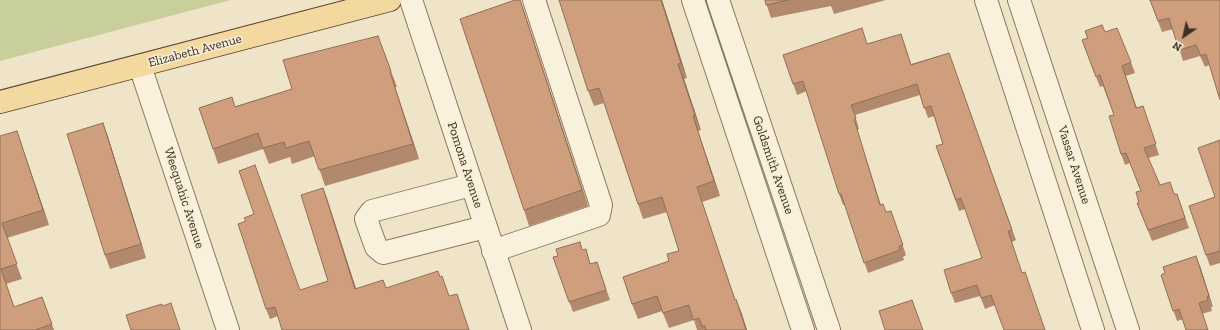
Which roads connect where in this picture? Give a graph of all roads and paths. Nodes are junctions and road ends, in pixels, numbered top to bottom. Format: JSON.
{"nodes":[{"id":1,"x":390,"y":0,"type":"edge"},
{"id":2,"x":411,"y":0,"type":"edge"},
{"id":3,"x":534,"y":0,"type":"edge"},
{"id":4,"x":693,"y":0,"type":"edge"},
{"id":5,"x":718,"y":0,"type":"edge"},
{"id":6,"x":986,"y":0,"type":"edge"},
{"id":7,"x":1019,"y":0,"type":"edge"},
{"id":8,"x":140,"y":66,"type":"junction"},
{"id":9,"x":0,"y":102,"type":"edge"},
{"id":10,"x":780,"y":184,"type":"junction"},
{"id":11,"x":471,"y":185,"type":"junction"},
{"id":12,"x":757,"y":191,"type":"junction"},
{"id":13,"x":485,"y":227,"type":"junction"},
{"id":14,"x":493,"y":251,"type":"junction"},
{"id":15,"x":228,"y":330,"type":"edge"},
{"id":16,"x":520,"y":330,"type":"edge"},
{"id":17,"x":803,"y":330,"type":"edge"},
{"id":18,"x":829,"y":330,"type":"edge"},
{"id":19,"x":1093,"y":330,"type":"edge"},
{"id":20,"x":1128,"y":330,"type":"edge"}],
"edges":[{"from":1,"to":8,"type":"main road","name":"Elizabeth Avenue"},
{"from":2,"to":11,"type":"street","name":"Pomona Avenue"},
{"from":3,"to":14,"type":"street"},
{"from":4,"to":12,"type":"street","name":"Goldsmith Avenue"},
{"from":5,"to":10,"type":"street","name":"Goldsmith Avenue"},
{"from":6,"to":19,"type":"street"},
{"from":7,"to":20,"type":"street","name":"Vassar Avenue"},
{"from":8,"to":9,"type":"main road","name":"Elizabeth Avenue"},
{"from":8,"to":15,"type":"street","name":"Weequahic Avenue"},
{"from":10,"to":12,"type":"street"},
{"from":10,"to":18,"type":"street","name":"Goldsmith Avenue"},
{"from":11,"to":13,"type":"street","name":"Pomona Avenue"},
{"from":11,"to":13,"type":"street"},
{"from":12,"to":17,"type":"street","name":"Goldsmith Avenue"},
{"from":13,"to":14,"type":"street","name":"Pomona Avenue"},
{"from":14,"to":16,"type":"street","name":"Pomona Avenue"}]}
